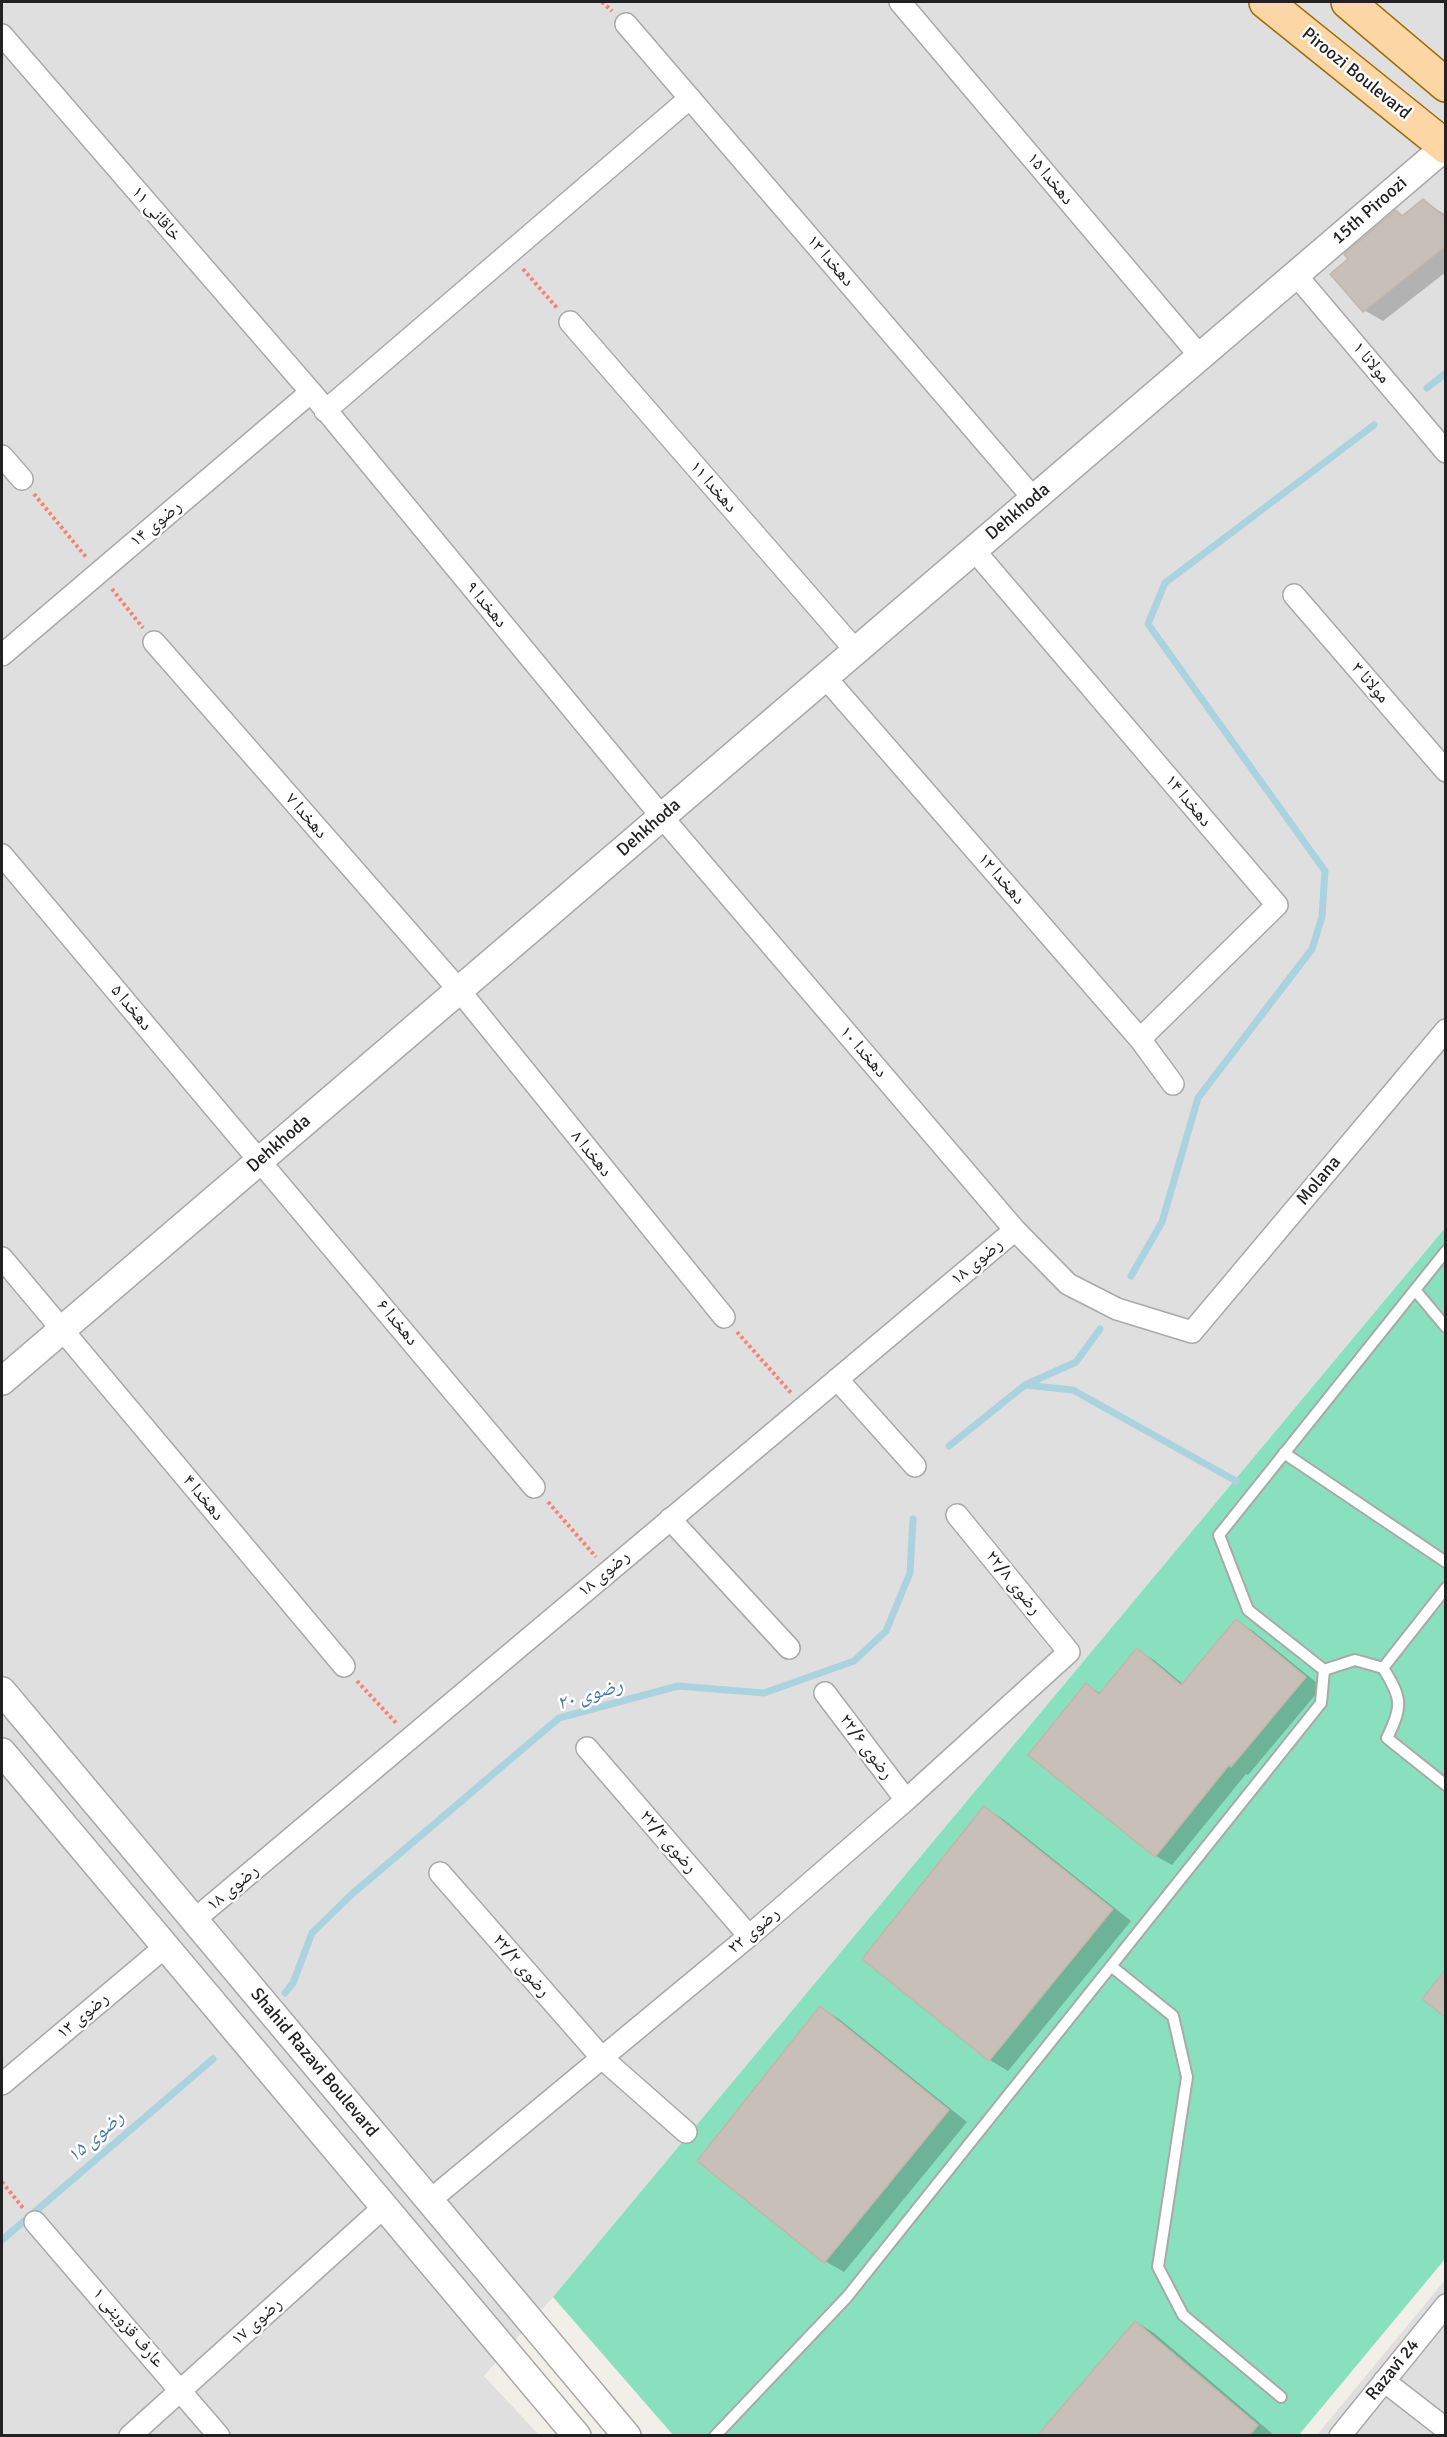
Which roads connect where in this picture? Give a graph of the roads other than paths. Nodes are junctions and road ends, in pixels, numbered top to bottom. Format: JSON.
{"nodes":[{"id":1,"x":900,"y":2,"type":"edge"},
{"id":2,"x":1266,"y":2,"type":"edge"},
{"id":3,"x":1348,"y":2,"type":"edge"},
{"id":4,"x":626,"y":24,"type":"dead end"},
{"id":5,"x":2,"y":35,"type":"edge"},
{"id":6,"x":1446,"y":85,"type":"edge"},
{"id":7,"x":690,"y":98,"type":"junction"},
{"id":8,"x":1445,"y":147,"type":"edge"},
{"id":9,"x":1296,"y":275,"type":"junction"},
{"id":10,"x":570,"y":322,"type":"road end"},
{"id":11,"x":1200,"y":356,"type":"junction"},
{"id":12,"x":311,"y":392,"type":"junction"},
{"id":13,"x":325,"y":411,"type":"junction"},
{"id":14,"x":1446,"y":452,"type":"edge"},
{"id":15,"x":2,"y":456,"type":"edge"},
{"id":16,"x":22,"y":479,"type":"dead end"},
{"id":17,"x":1034,"y":499,"type":"junction"},
{"id":18,"x":974,"y":550,"type":"junction"},
{"id":19,"x":1294,"y":595,"type":"dead end"},
{"id":20,"x":154,"y":642,"type":"dead end"},
{"id":21,"x":856,"y":651,"type":"junction"},
{"id":22,"x":2,"y":655,"type":"edge"},
{"id":23,"x":825,"y":676,"type":"junction"},
{"id":24,"x":1446,"y":771,"type":"edge"},
{"id":25,"x":662,"y":817,"type":"junction"},
{"id":26,"x":2,"y":855,"type":"edge"},
{"id":27,"x":459,"y":990,"type":"junction"},
{"id":28,"x":1446,"y":1030,"type":"edge"},
{"id":29,"x":1140,"y":1039,"type":"junction"},
{"id":30,"x":1173,"y":1084,"type":"dead end"},
{"id":31,"x":260,"y":1160,"type":"junction"},
{"id":32,"x":1016,"y":1230,"type":"junction"},
{"id":33,"x":1446,"y":1251,"type":"edge"},
{"id":34,"x":2,"y":1258,"type":"edge"},
{"id":35,"x":1415,"y":1290,"type":"junction"},
{"id":36,"x":724,"y":1317,"type":"road end"},
{"id":37,"x":1446,"y":1327,"type":"edge"},
{"id":38,"x":62,"y":1330,"type":"junction"},
{"id":39,"x":1192,"y":1332,"type":"joint"},
{"id":40,"x":837,"y":1380,"type":"junction"},
{"id":41,"x":2,"y":1381,"type":"edge"},
{"id":42,"x":1284,"y":1453,"type":"junction"},
{"id":43,"x":915,"y":1466,"type":"dead end"},
{"id":44,"x":534,"y":1486,"type":"road end"},
{"id":45,"x":957,"y":1515,"type":"dead end"},
{"id":46,"x":670,"y":1519,"type":"junction"},
{"id":47,"x":1446,"y":1562,"type":"edge"},
{"id":48,"x":1446,"y":1588,"type":"edge"},
{"id":49,"x":789,"y":1648,"type":"dead end"},
{"id":50,"x":1070,"y":1652,"type":"joint"},
{"id":51,"x":344,"y":1666,"type":"road end"},
{"id":52,"x":1383,"y":1668,"type":"junction"},
{"id":53,"x":1324,"y":1670,"type":"junction"},
{"id":54,"x":2,"y":1691,"type":"edge"},
{"id":55,"x":825,"y":1693,"type":"dead end"},
{"id":56,"x":587,"y":1748,"type":"dead end"},
{"id":57,"x":2,"y":1752,"type":"edge"},
{"id":58,"x":1446,"y":1785,"type":"edge"},
{"id":59,"x":906,"y":1800,"type":"junction"},
{"id":60,"x":440,"y":1873,"type":"dead end"},
{"id":61,"x":194,"y":1920,"type":"junction"},
{"id":62,"x":749,"y":1936,"type":"junction"},
{"id":63,"x":165,"y":1947,"type":"junction"},
{"id":64,"x":1111,"y":1966,"type":"junction"},
{"id":65,"x":602,"y":2058,"type":"junction"},
{"id":66,"x":2,"y":2084,"type":"edge"},
{"id":67,"x":686,"y":2132,"type":"dead end"},
{"id":68,"x":429,"y":2201,"type":"junction"},
{"id":69,"x":384,"y":2207,"type":"junction"},
{"id":70,"x":31,"y":2216,"type":"road end"},
{"id":71,"x":1446,"y":2306,"type":"edge"},
{"id":72,"x":1384,"y":2381,"type":"junction"},
{"id":73,"x":182,"y":2390,"type":"junction"},
{"id":74,"x":1281,"y":2397,"type":"dead end"},
{"id":75,"x":1446,"y":2429,"type":"edge"},
{"id":76,"x":130,"y":2436,"type":"edge"},
{"id":77,"x":219,"y":2436,"type":"edge"},
{"id":78,"x":577,"y":2436,"type":"edge"},
{"id":79,"x":627,"y":2436,"type":"edge"},
{"id":80,"x":715,"y":2436,"type":"edge"},
{"id":81,"x":1340,"y":2436,"type":"edge"}],
"edges":[{"from":1,"to":11,"type":"street","name":"دهخدا ۱۵"},
{"from":2,"to":8,"type":"main road","name":"Piroozi Boulevard"},
{"from":3,"to":6,"type":"main road"},
{"from":4,"to":7,"type":"street","name":"دهخدا ۱۳"},
{"from":5,"to":12,"type":"street","name":"خاقانی ۱۱"},
{"from":7,"to":13,"type":"street"},
{"from":7,"to":17,"type":"street","name":"دهخدا ۱۳"},
{"from":8,"to":9,"type":"street","name":"15th Piroozi"},
{"from":9,"to":11,"type":"street","name":"Dehkhoda"},
{"from":9,"to":14,"type":"street","name":"مولانا ۱"},
{"from":10,"to":21,"type":"street","name":"دهخدا ۱۱"},
{"from":11,"to":17,"type":"street","name":"Dehkhoda"},
{"from":12,"to":13,"type":"street","name":"دهخدا ۹"},
{"from":12,"to":22,"type":"street","name":"رضوی ۱۴"},
{"from":13,"to":25,"type":"street","name":"دهخدا ۹"},
{"from":15,"to":16,"type":"street"},
{"from":17,"to":18,"type":"street","name":"Dehkhoda"},
{"from":18,"to":21,"type":"street","name":"Dehkhoda"},
{"from":18,"to":29,"type":"street","name":"دهخدا ۱۴"},
{"from":19,"to":24,"type":"street","name":"مولانا ۳"},
{"from":20,"to":27,"type":"street","name":"دهخدا ۷"},
{"from":21,"to":23,"type":"street","name":"Dehkhoda"},
{"from":23,"to":25,"type":"street","name":"Dehkhoda"},
{"from":23,"to":29,"type":"street","name":"دهخدا ۱۲"},
{"from":25,"to":27,"type":"street","name":"Dehkhoda"},
{"from":25,"to":32,"type":"street","name":"دهخدا ۱۰"},
{"from":26,"to":31,"type":"street","name":"دهخدا ۵"},
{"from":27,"to":31,"type":"street","name":"Dehkhoda"},
{"from":27,"to":36,"type":"street","name":"دهخدا ۸"},
{"from":28,"to":39,"type":"street","name":"Molana"},
{"from":29,"to":30,"type":"street","name":"دهخدا ۱۲"},
{"from":31,"to":38,"type":"street","name":"Dehkhoda"},
{"from":31,"to":44,"type":"street","name":"دهخدا ۶"},
{"from":32,"to":39,"type":"street","name":"دهخدا ۱۰"},
{"from":32,"to":40,"type":"street","name":"رضوی ۱۸"},
{"from":33,"to":35,"type":"lane"},
{"from":34,"to":38,"type":"street","name":"دهخدا ۴"},
{"from":35,"to":37,"type":"lane"},
{"from":35,"to":42,"type":"lane"},
{"from":38,"to":41,"type":"street","name":"Dehkhoda"},
{"from":38,"to":51,"type":"street","name":"دهخدا ۴"},
{"from":40,"to":43,"type":"street"},
{"from":40,"to":46,"type":"street","name":"رضوی ۱۸"},
{"from":42,"to":47,"type":"lane"},
{"from":42,"to":53,"type":"lane"},
{"from":45,"to":50,"type":"street","name":"رضوی ۲۲/۸"},
{"from":46,"to":49,"type":"street"},
{"from":46,"to":61,"type":"street","name":"رضوی ۱۸"},
{"from":48,"to":52,"type":"lane"},
{"from":50,"to":59,"type":"street","name":"رضوی ۲۲"},
{"from":52,"to":53,"type":"lane"},
{"from":52,"to":58,"type":"lane"},
{"from":53,"to":64,"type":"lane"},
{"from":54,"to":61,"type":"street","name":"Shahid Razavi Boulevard"},
{"from":55,"to":59,"type":"street","name":"رضوی ۲۲/۶"},
{"from":56,"to":62,"type":"street","name":"رضوی ۲۲/۴"},
{"from":57,"to":63,"type":"street"},
{"from":59,"to":62,"type":"street","name":"رضوی ۲۲"},
{"from":60,"to":65,"type":"street","name":"رضوی ۲۲/۲"},
{"from":61,"to":68,"type":"street","name":"Shahid Razavi Boulevard"},
{"from":62,"to":65,"type":"street","name":"رضوی ۲۲"},
{"from":63,"to":66,"type":"street","name":"رضوی ۱۳"},
{"from":63,"to":69,"type":"street"},
{"from":64,"to":74,"type":"lane"},
{"from":64,"to":80,"type":"lane"},
{"from":65,"to":67,"type":"street","name":"رضوی ۲۲/۲"},
{"from":65,"to":68,"type":"street","name":"رضوی ۲۲"},
{"from":68,"to":79,"type":"street","name":"Shahid Razavi Boulevard"},
{"from":69,"to":73,"type":"street","name":"رضوی ۱۷"},
{"from":69,"to":78,"type":"street"},
{"from":70,"to":73,"type":"street","name":"عارف قزوینی ۱"},
{"from":71,"to":72,"type":"street","name":"Razavi 24"},
{"from":72,"to":75,"type":"street"},
{"from":72,"to":81,"type":"street","name":"Razavi 24"},
{"from":73,"to":76,"type":"street","name":"رضوی ۱۷"},
{"from":73,"to":77,"type":"street","name":"عارف قزوینی ۱"}]}
